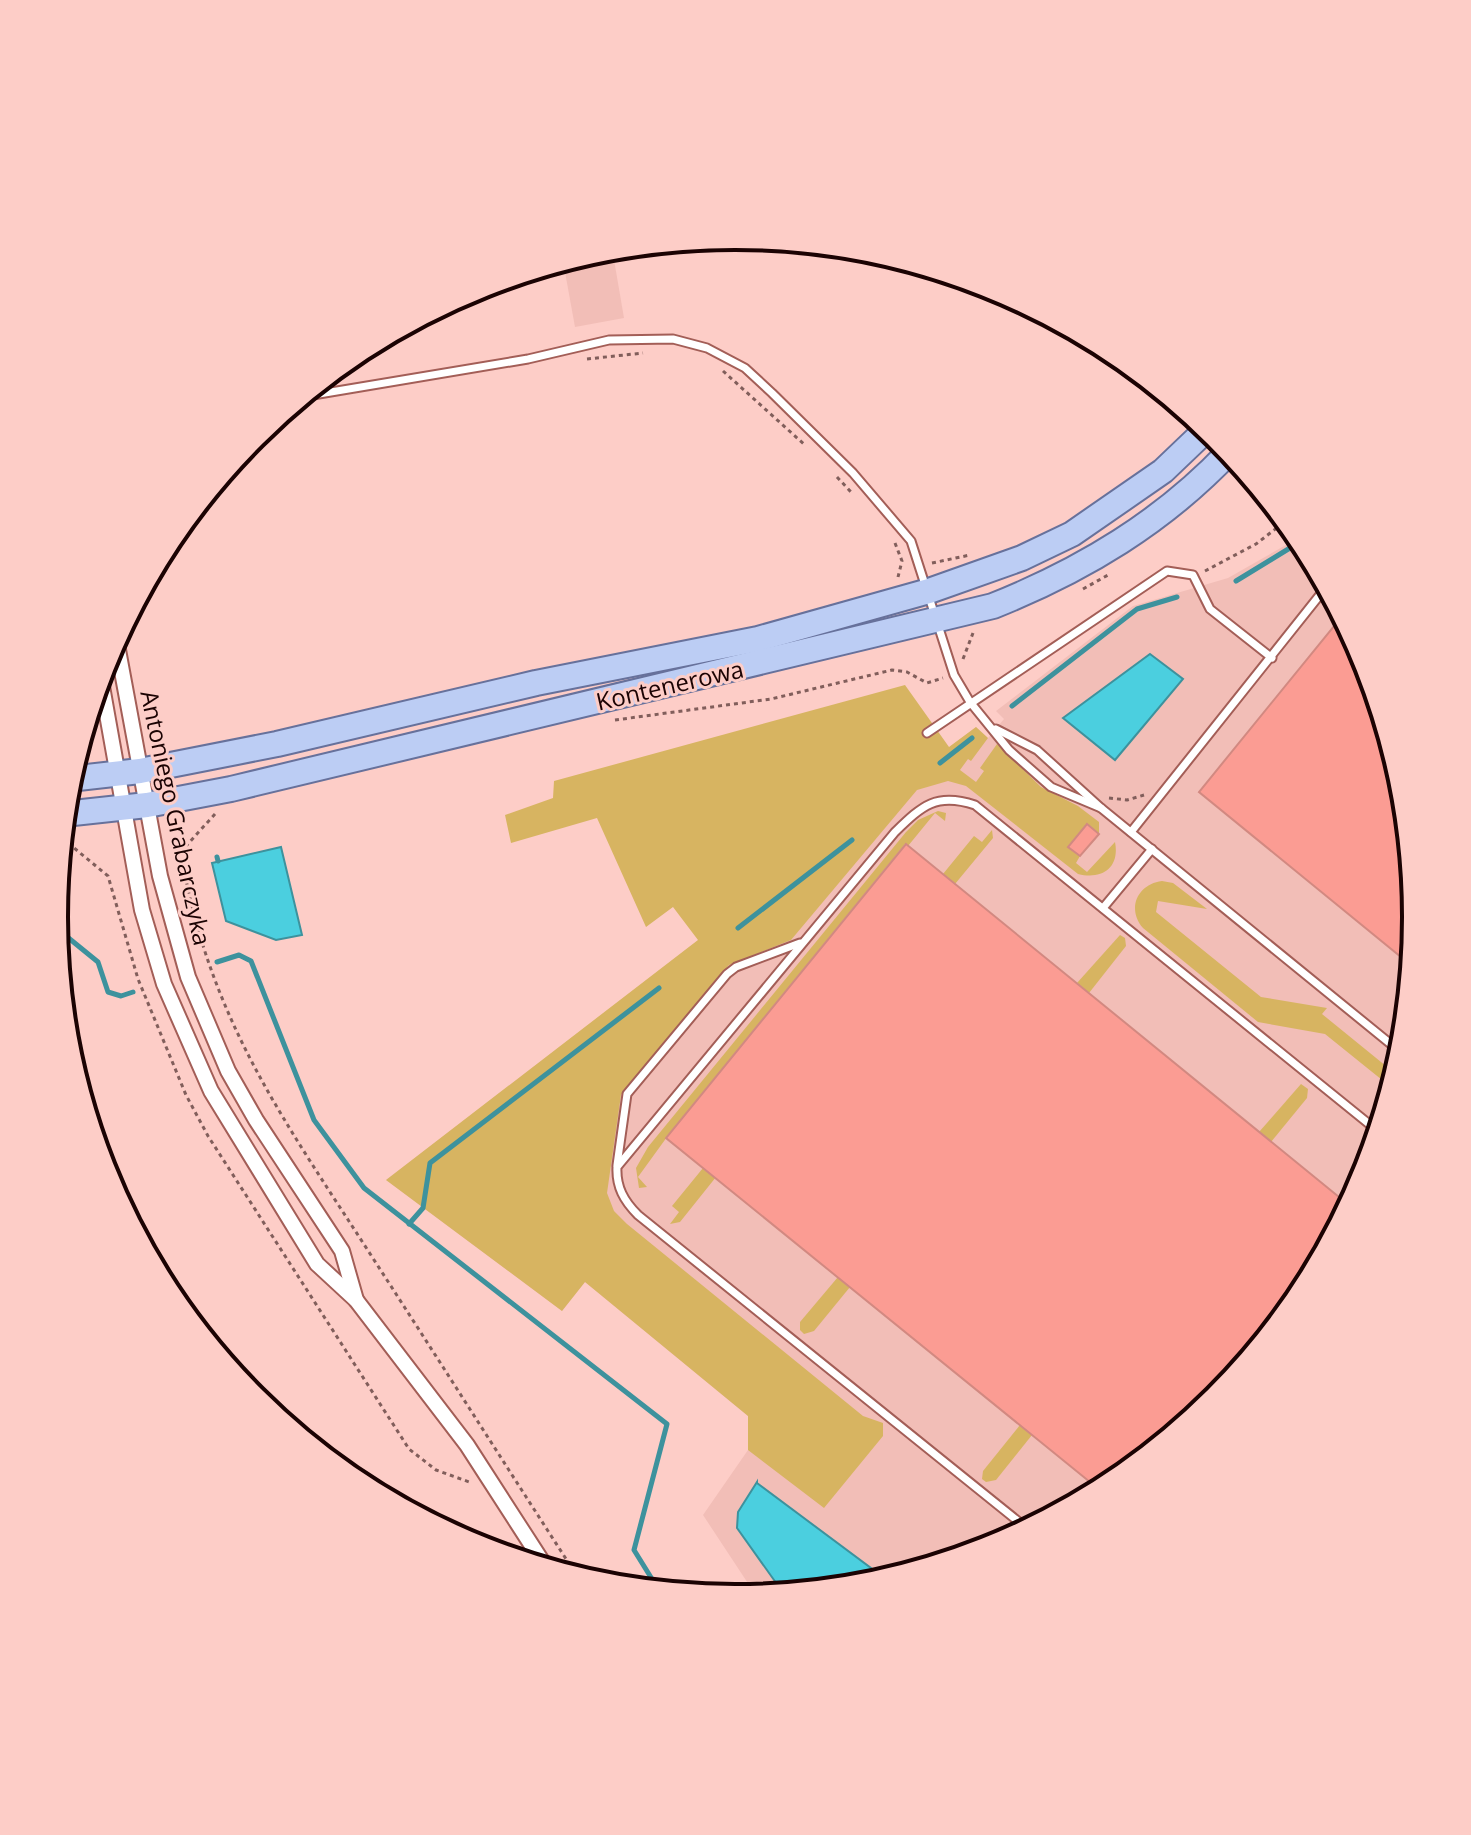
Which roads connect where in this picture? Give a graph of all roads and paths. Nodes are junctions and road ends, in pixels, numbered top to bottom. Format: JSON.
{"nodes":[{"id":1,"x":646,"y":353,"type":"dead end"},
{"id":2,"x":576,"y":361,"type":"dead end"},
{"id":3,"x":723,"y":371,"type":"dead end"},
{"id":4,"x":322,"y":393,"type":"edge"},
{"id":5,"x":312,"y":408,"type":"dead end"},
{"id":6,"x":303,"y":410,"type":"edge"},
{"id":7,"x":1198,"y":437,"type":"edge"},
{"id":8,"x":815,"y":455,"type":"dead end"},
{"id":9,"x":1220,"y":460,"type":"edge"},
{"id":10,"x":834,"y":473,"type":"dead end"},
{"id":11,"x":855,"y":496,"type":"dead end"},
{"id":12,"x":1277,"y":528,"type":"edge"},
{"id":13,"x":891,"y":536,"type":"dead end"},
{"id":14,"x":905,"y":571,"type":"dead end"},
{"id":15,"x":1197,"y":578,"type":"junction"},
{"id":16,"x":929,"y":591,"type":"junction"},
{"id":17,"x":1320,"y":595,"type":"edge"},
{"id":18,"x":937,"y":623,"type":"junction"},
{"id":19,"x":1272,"y":658,"type":"junction"},
{"id":20,"x":118,"y":664,"type":"edge"},
{"id":21,"x":954,"y":675,"type":"junction"},
{"id":22,"x":106,"y":696,"type":"edge"},
{"id":23,"x":970,"y":702,"type":"junction"},
{"id":24,"x":604,"y":721,"type":"dead end"},
{"id":25,"x":996,"y":729,"type":"junction"},
{"id":26,"x":927,"y":733,"type":"dead end"},
{"id":27,"x":128,"y":772,"type":"junction"},
{"id":28,"x":83,"y":777,"type":"edge"},
{"id":29,"x":1169,"y":784,"type":"junction"},
{"id":30,"x":1103,"y":795,"type":"dead end"},
{"id":31,"x":135,"y":806,"type":"junction"},
{"id":32,"x":1101,"y":808,"type":"junction"},
{"id":33,"x":223,"y":810,"type":"dead end"},
{"id":34,"x":77,"y":813,"type":"edge"},
{"id":35,"x":1131,"y":832,"type":"junction"},
{"id":36,"x":72,"y":846,"type":"edge"},
{"id":37,"x":1152,"y":849,"type":"junction"},
{"id":38,"x":108,"y":876,"type":"dead end"},
{"id":39,"x":1103,"y":908,"type":"junction"},
{"id":40,"x":802,"y":943,"type":"junction"},
{"id":41,"x":1391,"y":1044,"type":"edge"},
{"id":42,"x":1370,"y":1125,"type":"edge"},
{"id":43,"x":617,"y":1167,"type":"junction"},
{"id":44,"x":356,"y":1300,"type":"junction"},
{"id":45,"x":360,"y":1374,"type":"dead end"},
{"id":46,"x":480,"y":1488,"type":"dead end"},
{"id":47,"x":1019,"y":1522,"type":"edge"},
{"id":48,"x":538,"y":1555,"type":"edge"},
{"id":49,"x":569,"y":1563,"type":"edge"}],
"edges":[{"from":1,"to":2,"type":"path"},
{"from":3,"to":8,"type":"path"},
{"from":4,"to":16,"type":"lane"},
{"from":5,"to":6,"type":"path"},
{"from":7,"to":16,"type":"main road","name":"Kontenerowa"},
{"from":9,"to":18,"type":"main road","name":"Kontenerowa"},
{"from":10,"to":11,"type":"path"},
{"from":12,"to":15,"type":"path"},
{"from":13,"to":14,"type":"path"},
{"from":15,"to":19,"type":"lane"},
{"from":15,"to":23,"type":"lane"},
{"from":16,"to":18,"type":"lane"},
{"from":16,"to":27,"type":"main road","name":"Kontenerowa"},
{"from":17,"to":19,"type":"lane"},
{"from":18,"to":21,"type":"lane"},
{"from":18,"to":31,"type":"main road","name":"Kontenerowa"},
{"from":19,"to":29,"type":"lane"},
{"from":20,"to":27,"type":"street","name":"Antoniego Grabarczyka"},
{"from":21,"to":23,"type":"lane"},
{"from":21,"to":24,"type":"path"},
{"from":22,"to":27,"type":"street","name":"Antoniego Grabarczyka"},
{"from":23,"to":25,"type":"lane"},
{"from":23,"to":26,"type":"lane"},
{"from":25,"to":32,"type":"lane"},
{"from":25,"to":32,"type":"lane"},
{"from":27,"to":28,"type":"main road","name":"Kontenerowa"},
{"from":27,"to":31,"type":"street","name":"Antoniego Grabarczyka"},
{"from":27,"to":31,"type":"street","name":"Antoniego Grabarczyka"},
{"from":29,"to":30,"type":"path"},
{"from":29,"to":35,"type":"lane"},
{"from":31,"to":34,"type":"main road","name":"Kontenerowa"},
{"from":31,"to":44,"type":"street","name":"Antoniego Grabarczyka"},
{"from":31,"to":44,"type":"street","name":"Antoniego Grabarczyka"},
{"from":32,"to":35,"type":"lane"},
{"from":33,"to":49,"type":"path"},
{"from":35,"to":37,"type":"lane"},
{"from":36,"to":38,"type":"path"},
{"from":37,"to":39,"type":"lane"},
{"from":37,"to":41,"type":"lane"},
{"from":39,"to":40,"type":"lane"},
{"from":39,"to":42,"type":"lane"},
{"from":40,"to":43,"type":"lane"},
{"from":40,"to":43,"type":"lane"},
{"from":43,"to":47,"type":"lane"},
{"from":44,"to":48,"type":"street","name":"Antoniego Grabarczyka"},
{"from":45,"to":46,"type":"path"}]}
